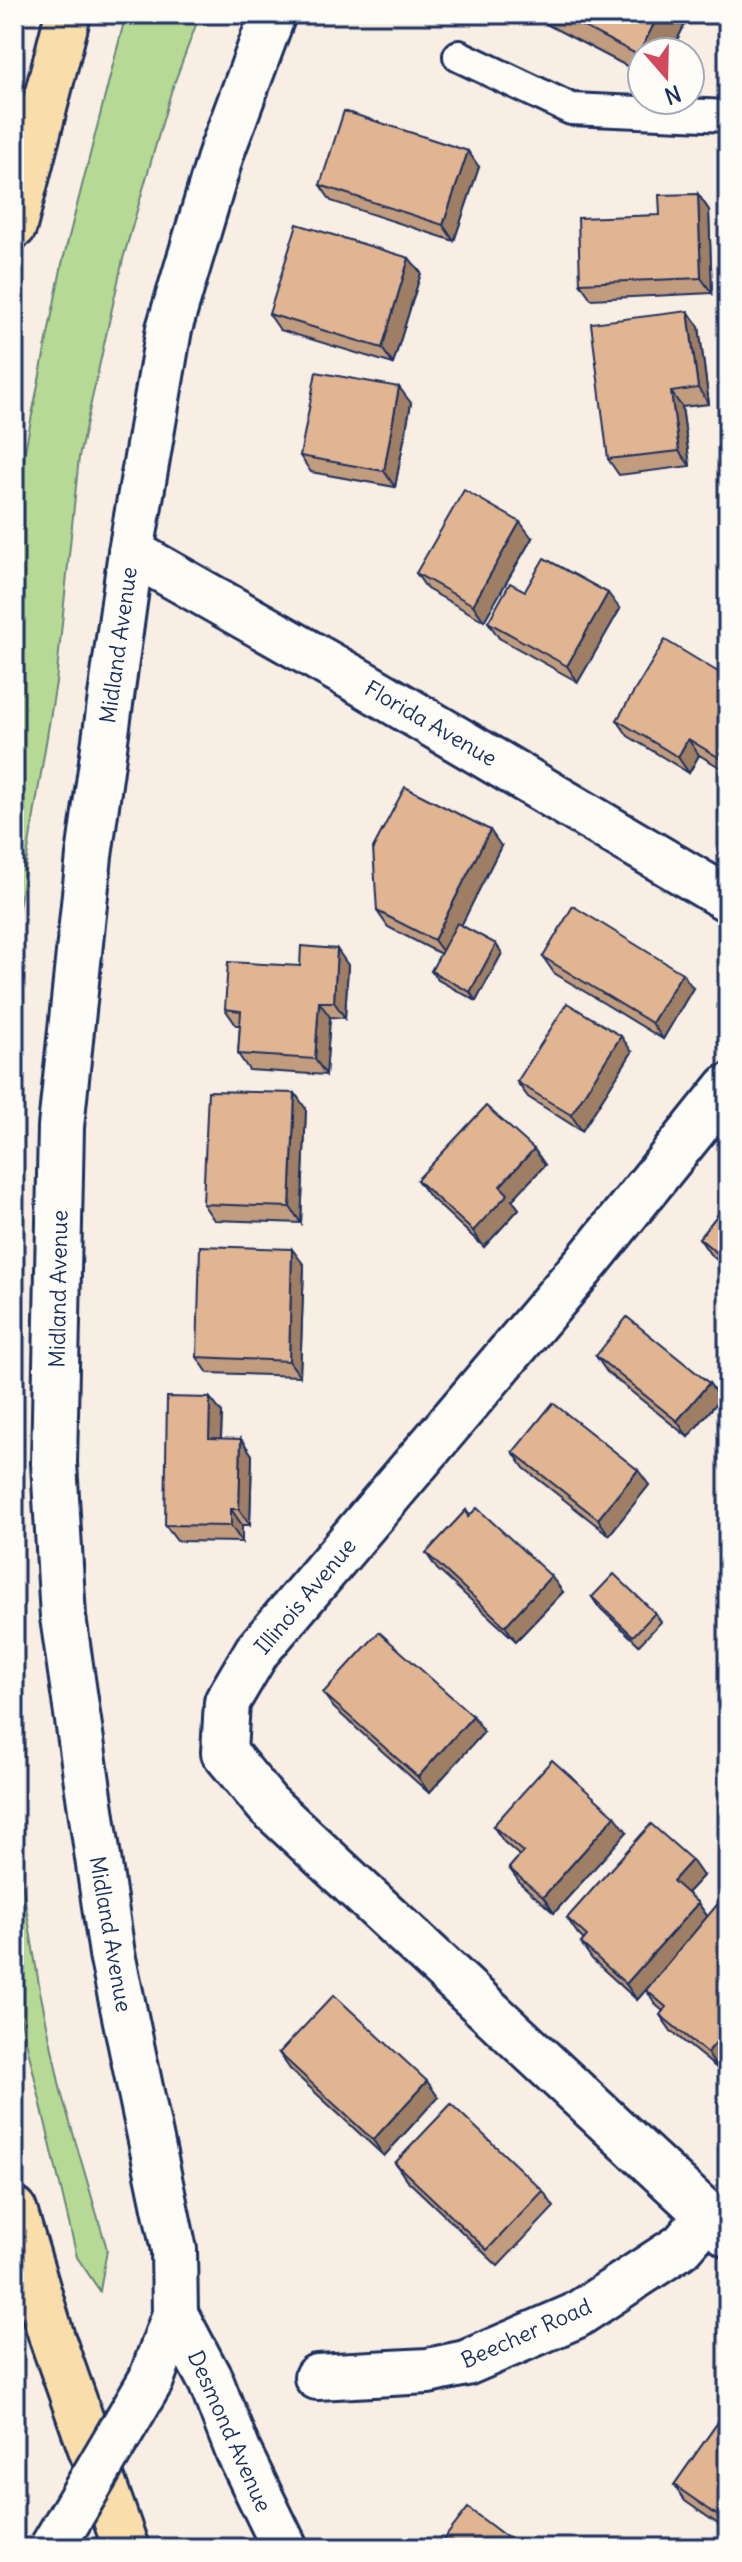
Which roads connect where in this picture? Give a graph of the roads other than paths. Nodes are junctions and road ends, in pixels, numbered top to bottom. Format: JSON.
{"nodes":[{"id":1,"x":68,"y":14,"type":"edge"},
{"id":2,"x":273,"y":14,"type":"edge"},
{"id":3,"x":459,"y":56,"type":"dead end"},
{"id":4,"x":728,"y":116,"type":"edge"},
{"id":5,"x":14,"y":226,"type":"edge"},
{"id":6,"x":131,"y":552,"type":"junction"},
{"id":7,"x":728,"y":899,"type":"edge"},
{"id":8,"x":728,"y":1087,"type":"edge"},
{"id":9,"x":14,"y":2210,"type":"edge"},
{"id":10,"x":717,"y":2225,"type":"edge"},
{"id":11,"x":175,"y":2314,"type":"junction"},
{"id":12,"x":317,"y":2377,"type":"dead end"},
{"id":13,"x":52,"y":2548,"type":"edge"},
{"id":14,"x":126,"y":2548,"type":"edge"},
{"id":15,"x":285,"y":2548,"type":"edge"}],
"edges":[{"from":1,"to":5,"type":"highway"},
{"from":2,"to":6,"type":"street","name":"Midland Avenue"},
{"from":3,"to":4,"type":"lane"},
{"from":6,"to":7,"type":"street","name":"Florida Avenue"},
{"from":6,"to":11,"type":"street","name":"Midland Avenue"},
{"from":8,"to":10,"type":"street","name":"Illinois Avenue"},
{"from":9,"to":14,"type":"highway"},
{"from":10,"to":12,"type":"street","name":"Beecher Road"},
{"from":11,"to":13,"type":"street","name":"Midland Avenue","bridge":true},
{"from":11,"to":15,"type":"street","name":"Desmond Avenue"}]}
